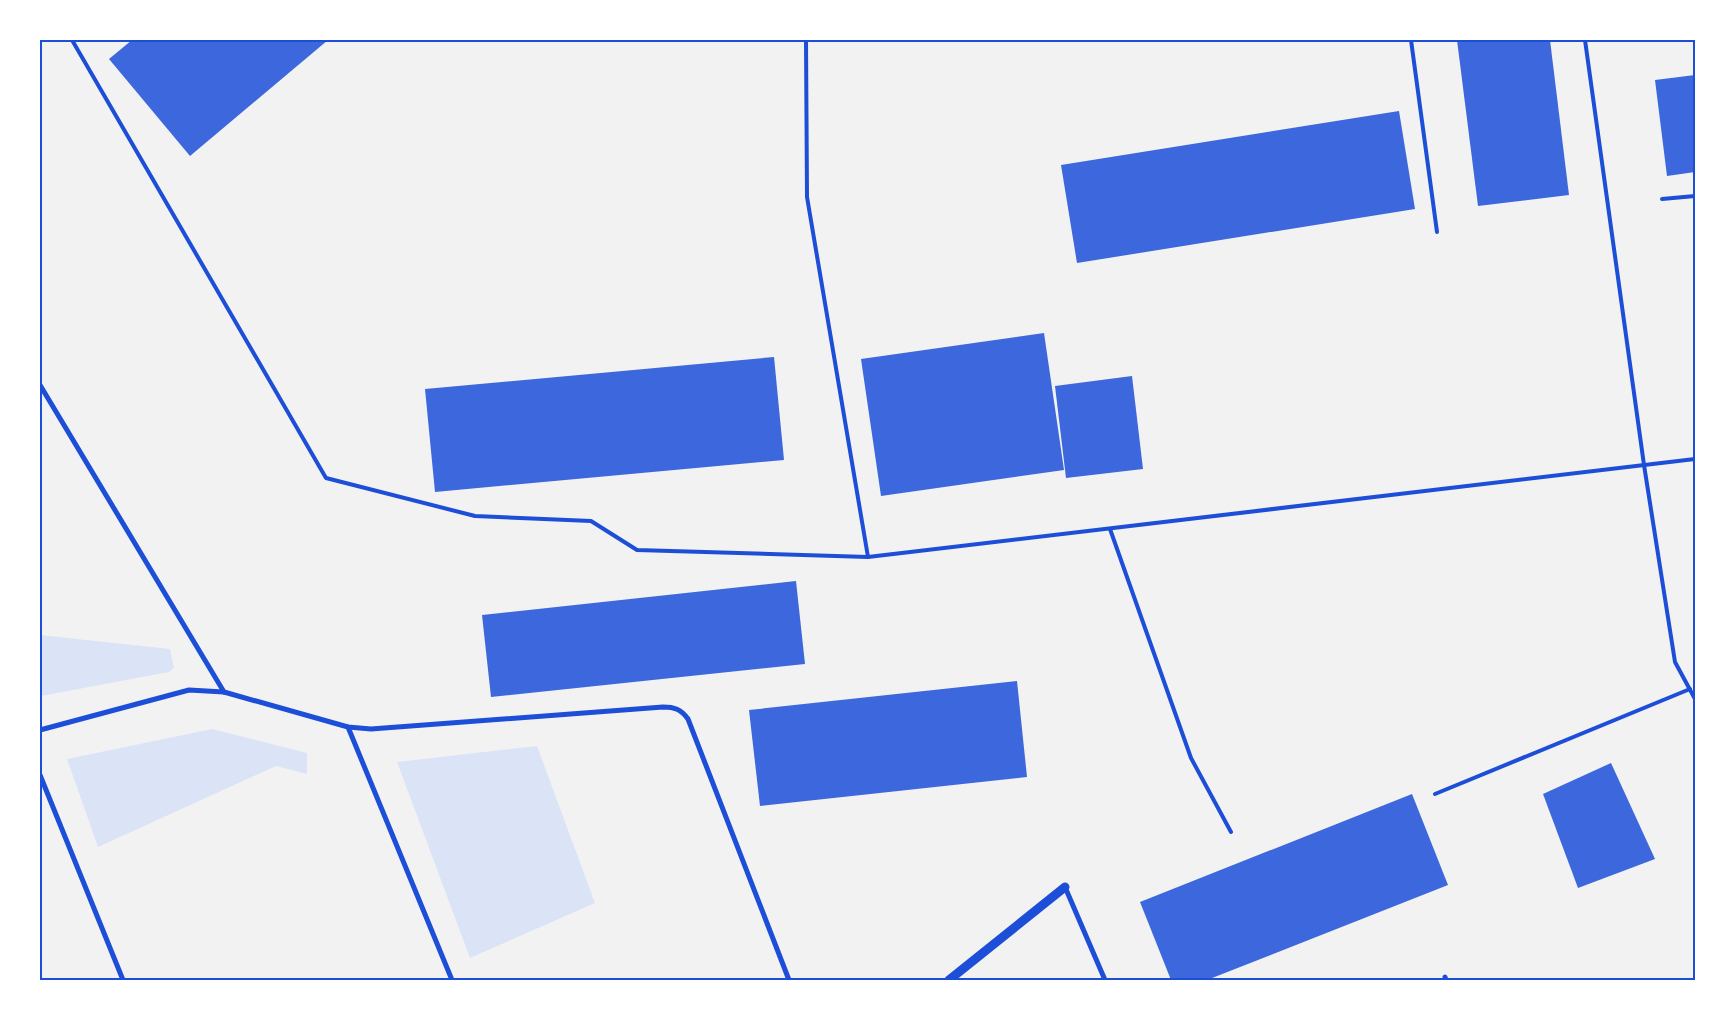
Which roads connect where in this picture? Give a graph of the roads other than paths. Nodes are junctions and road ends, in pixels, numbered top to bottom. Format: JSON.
{"nodes":[{"id":1,"x":72,"y":40,"type":"edge"},
{"id":2,"x":806,"y":40,"type":"edge"},
{"id":3,"x":1412,"y":40,"type":"edge"},
{"id":4,"x":1585,"y":40,"type":"edge"},
{"id":5,"x":1695,"y":196,"type":"edge"},
{"id":6,"x":1662,"y":199,"type":"dead end"},
{"id":7,"x":1437,"y":232,"type":"dead end"},
{"id":8,"x":40,"y":385,"type":"edge"},
{"id":9,"x":1695,"y":459,"type":"edge"},
{"id":10,"x":1644,"y":465,"type":"junction"},
{"id":11,"x":1110,"y":529,"type":"junction"},
{"id":12,"x":868,"y":557,"type":"junction"},
{"id":13,"x":1690,"y":689,"type":"junction"},
{"id":14,"x":224,"y":692,"type":"junction"},
{"id":15,"x":1695,"y":699,"type":"edge"},
{"id":16,"x":348,"y":727,"type":"junction"},
{"id":17,"x":40,"y":730,"type":"edge"},
{"id":18,"x":40,"y":775,"type":"edge"},
{"id":19,"x":1435,"y":794,"type":"dead end"},
{"id":20,"x":1231,"y":832,"type":"dead end"},
{"id":21,"x":1065,"y":887,"type":"joint"},
{"id":22,"x":123,"y":980,"type":"edge"},
{"id":23,"x":452,"y":980,"type":"edge"},
{"id":24,"x":789,"y":980,"type":"edge"},
{"id":25,"x":949,"y":980,"type":"edge"},
{"id":26,"x":1105,"y":980,"type":"edge"}],
"edges":[{"from":1,"to":12,"type":"lane"},
{"from":2,"to":12,"type":"lane"},
{"from":3,"to":7,"type":"lane"},
{"from":4,"to":10,"type":"lane"},
{"from":5,"to":6,"type":"lane"},
{"from":8,"to":14,"type":"street"},
{"from":9,"to":10,"type":"lane"},
{"from":10,"to":11,"type":"lane"},
{"from":10,"to":13,"type":"lane"},
{"from":11,"to":12,"type":"lane"},
{"from":11,"to":20,"type":"lane"},
{"from":13,"to":15,"type":"lane"},
{"from":13,"to":19,"type":"lane"},
{"from":14,"to":16,"type":"street"},
{"from":14,"to":17,"type":"street"},
{"from":16,"to":23,"type":"street"},
{"from":16,"to":24,"type":"street"},
{"from":18,"to":22,"type":"street"},
{"from":21,"to":25,"type":"street"},
{"from":21,"to":26,"type":"street"}]}
